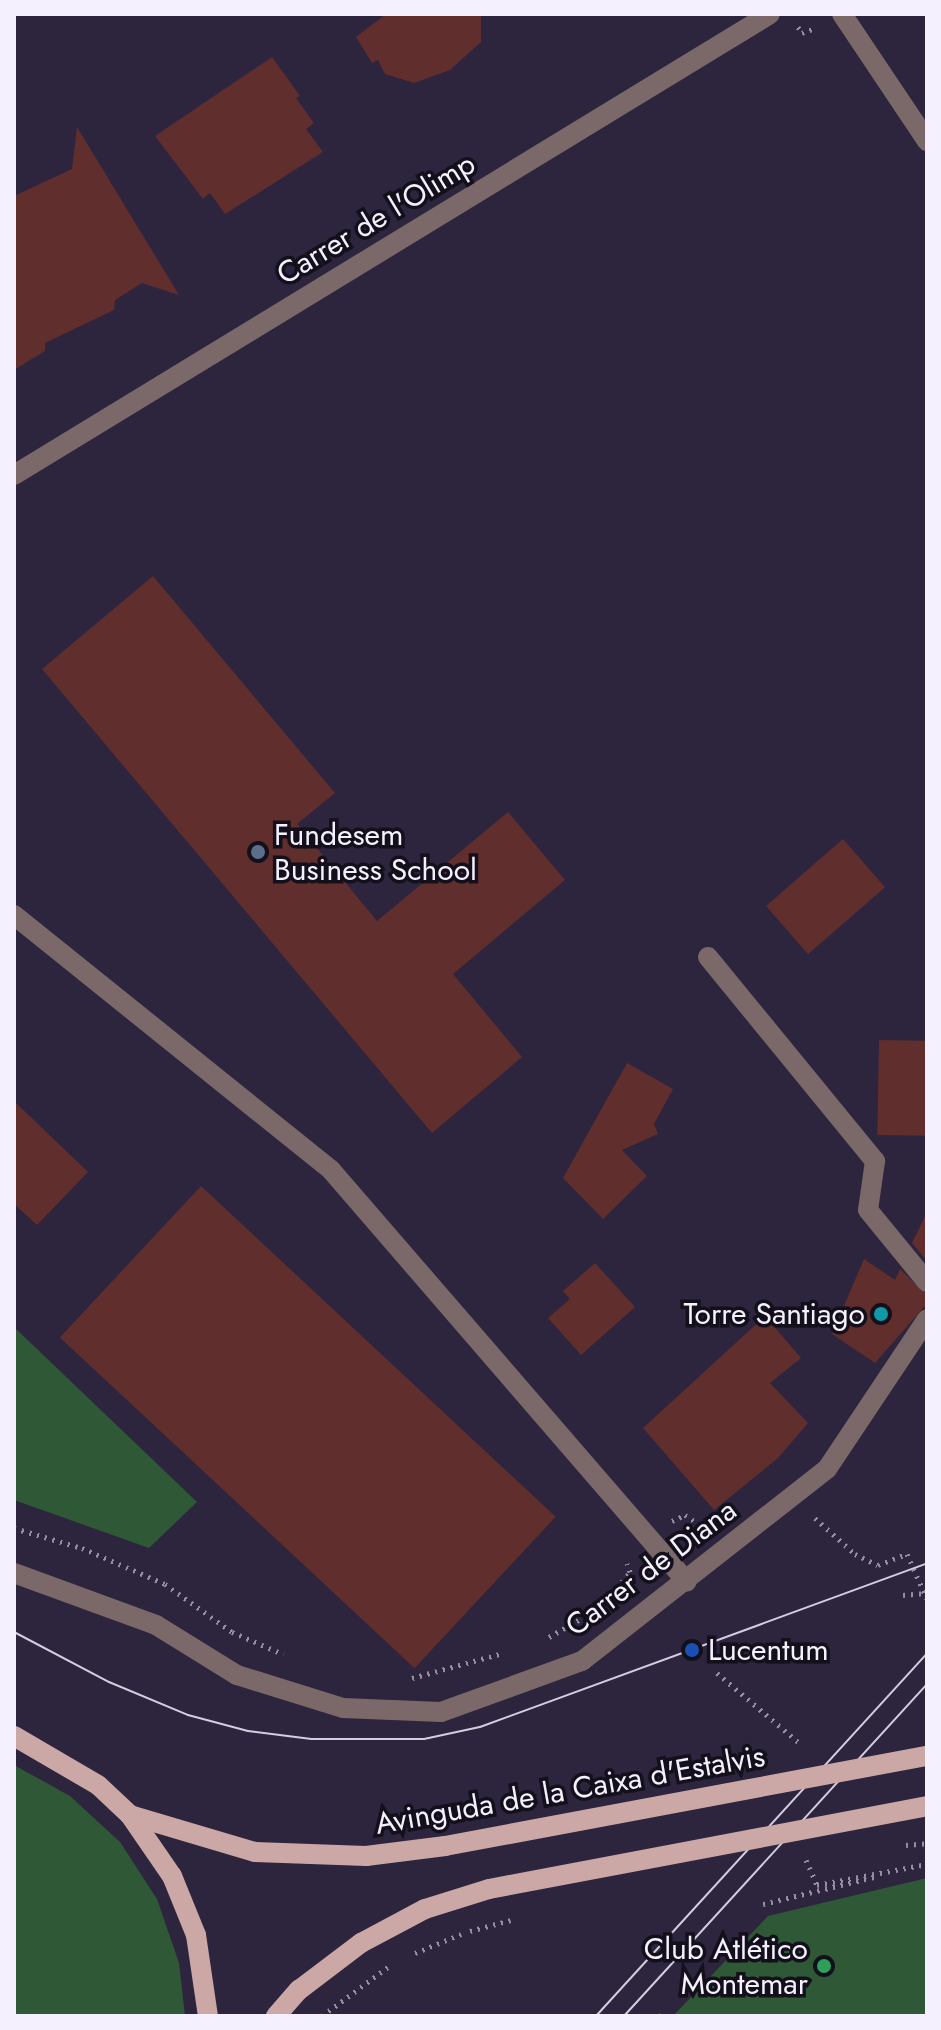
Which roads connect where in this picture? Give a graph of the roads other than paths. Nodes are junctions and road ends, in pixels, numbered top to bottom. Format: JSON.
{"nodes":[{"id":1,"x":770,"y":14,"type":"edge"},
{"id":2,"x":832,"y":18,"type":"edge"},
{"id":3,"x":927,"y":141,"type":"edge"},
{"id":4,"x":14,"y":475,"type":"edge"},
{"id":5,"x":14,"y":915,"type":"edge"},
{"id":6,"x":708,"y":957,"type":"dead end"},
{"id":7,"x":927,"y":1282,"type":"edge"},
{"id":8,"x":927,"y":1319,"type":"edge"},
{"id":9,"x":14,"y":1573,"type":"edge"},
{"id":10,"x":687,"y":1582,"type":"junction"},
{"id":11,"x":14,"y":1736,"type":"edge"},
{"id":12,"x":927,"y":1756,"type":"edge"},
{"id":13,"x":927,"y":1806,"type":"edge"},
{"id":14,"x":130,"y":1815,"type":"junction"},
{"id":15,"x":208,"y":2016,"type":"edge"},
{"id":16,"x":276,"y":2016,"type":"edge"}],
"edges":[{"from":1,"to":4,"type":"street","name":"Carrer de l'Olimp"},
{"from":2,"to":3,"type":"street"},
{"from":5,"to":10,"type":"street"},
{"from":6,"to":7,"type":"street"},
{"from":8,"to":10,"type":"street","name":"Carrer de Diana"},
{"from":9,"to":10,"type":"street","name":"Carrer de Diana"},
{"from":11,"to":14,"type":"main road"},
{"from":12,"to":14,"type":"main road","name":"Avinguda de la Caixa d'Estalvis","bridge":true},
{"from":13,"to":16,"type":"main road","bridge":true},
{"from":14,"to":15,"type":"main road"}]}
